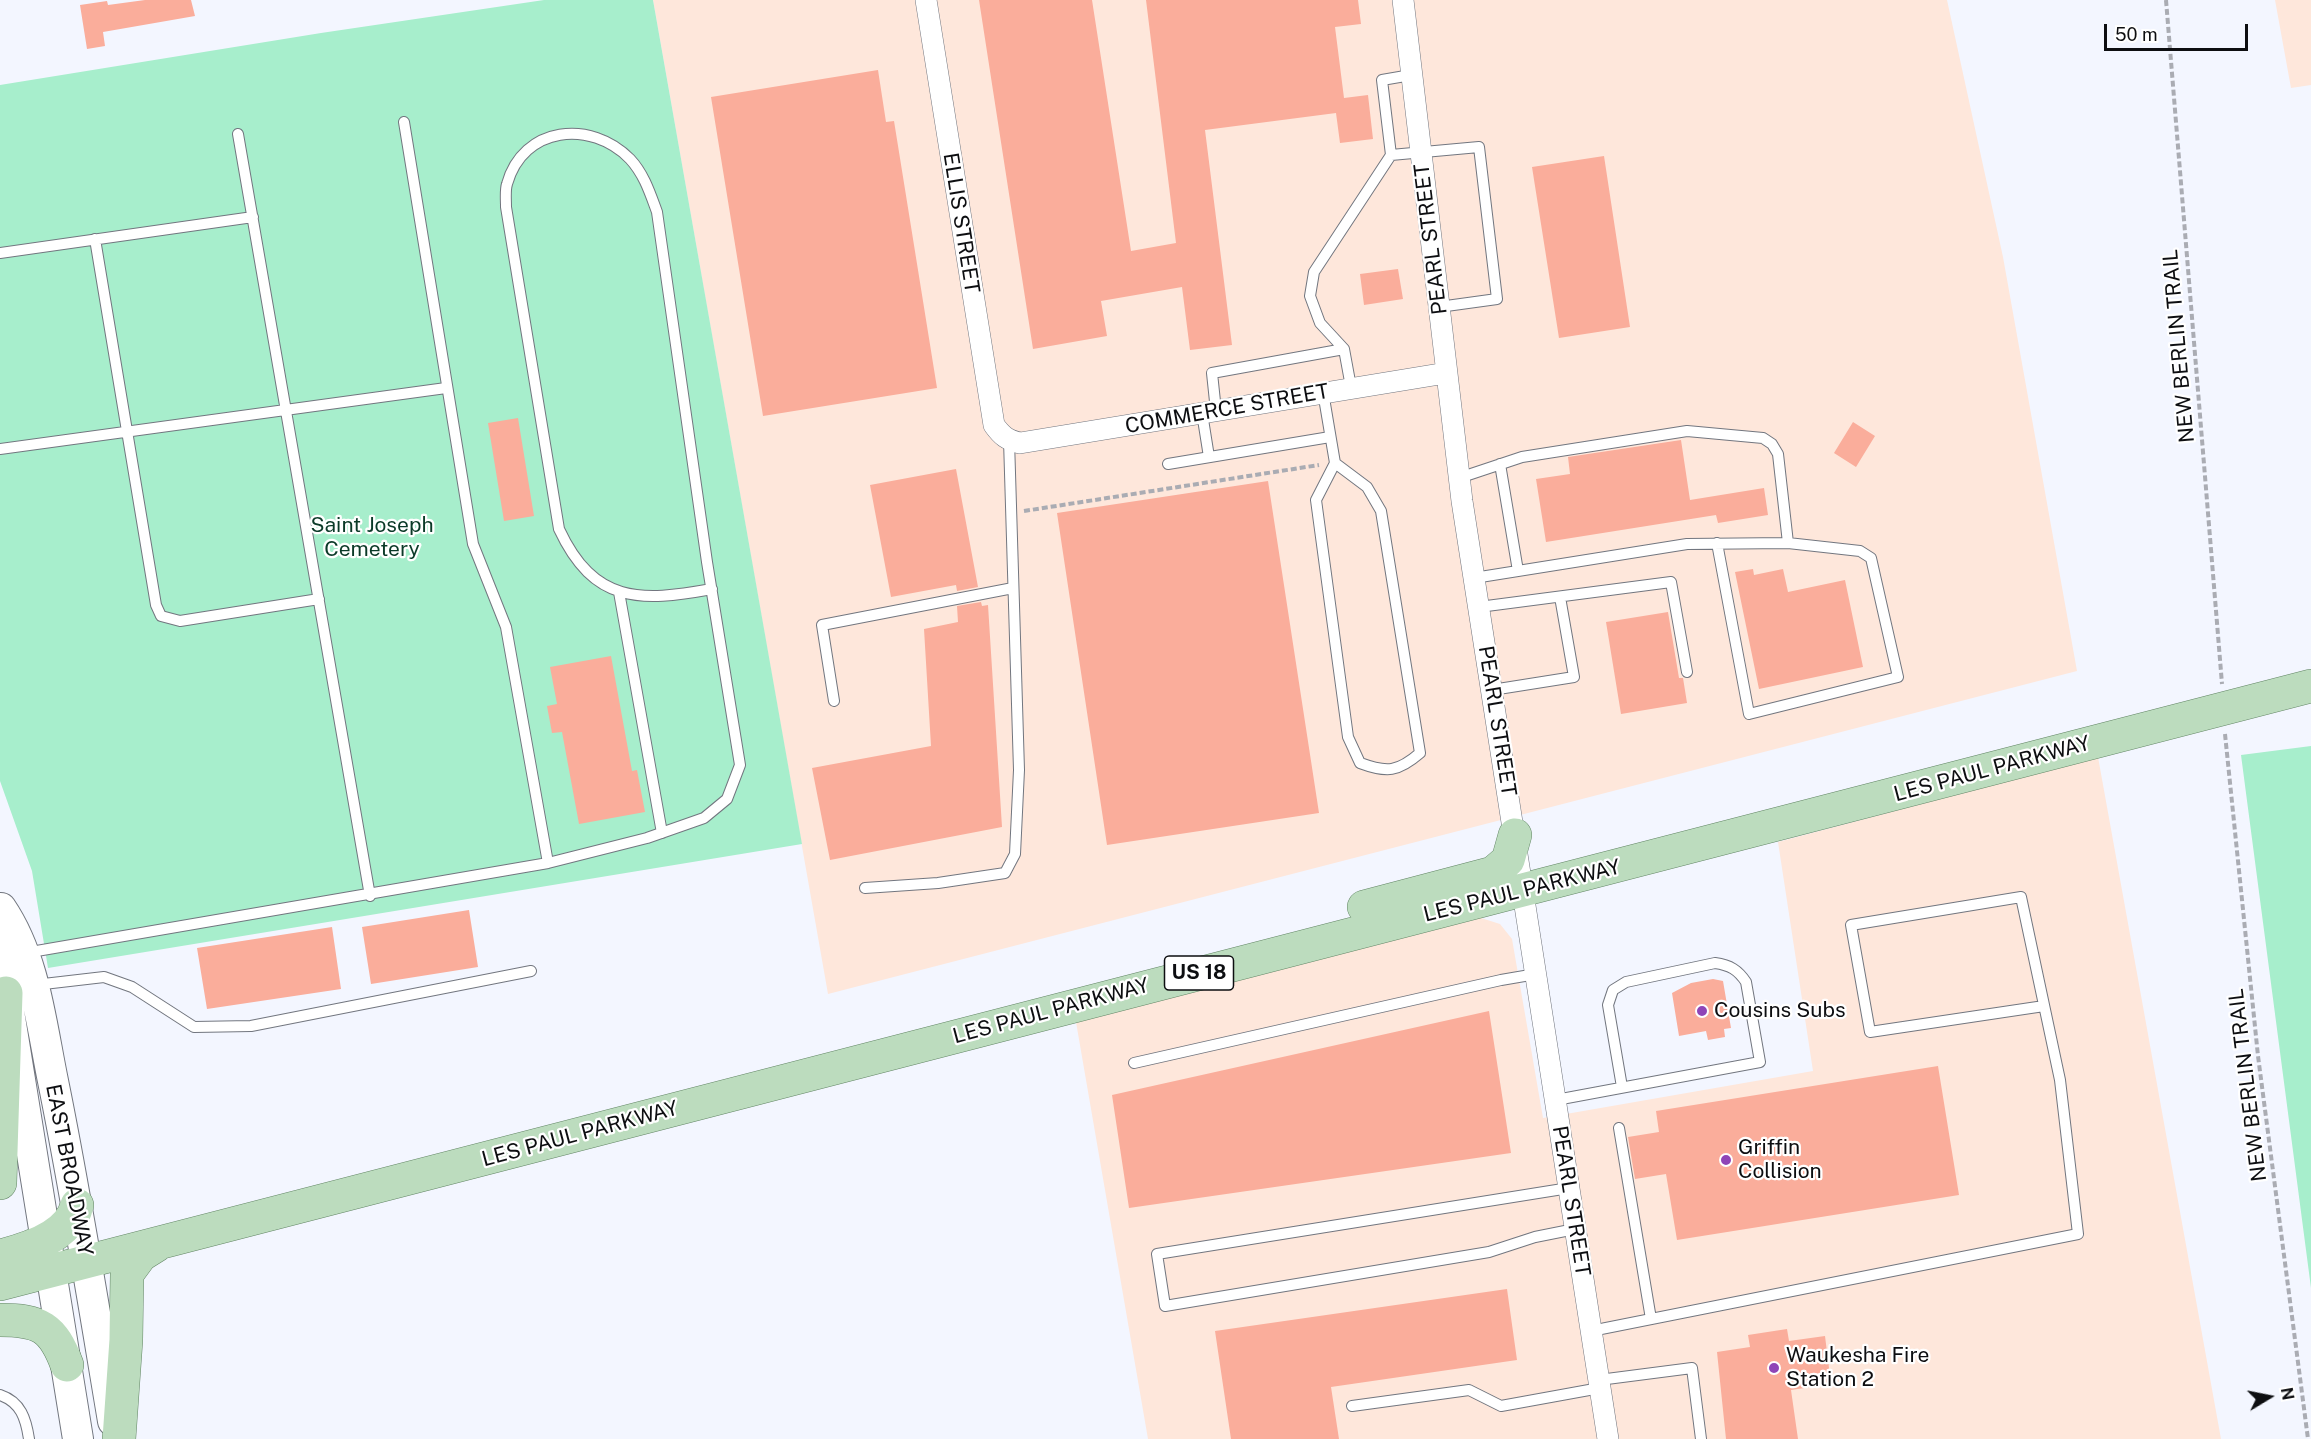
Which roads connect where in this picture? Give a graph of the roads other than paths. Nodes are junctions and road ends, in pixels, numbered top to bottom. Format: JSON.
{"nodes":[{"id":1,"x":926,"y":0,"type":"edge"},
{"id":2,"x":1402,"y":0,"type":"edge"},
{"id":3,"x":1411,"y":75,"type":"junction"},
{"id":4,"x":404,"y":122,"type":"dead end"},
{"id":5,"x":238,"y":134,"type":"dead end"},
{"id":6,"x":1420,"y":152,"type":"junction"},
{"id":7,"x":1390,"y":155,"type":"junction"},
{"id":8,"x":253,"y":217,"type":"junction"},
{"id":9,"x":95,"y":239,"type":"junction"},
{"id":10,"x":0,"y":254,"type":"edge"},
{"id":11,"x":1439,"y":307,"type":"junction"},
{"id":12,"x":1344,"y":349,"type":"junction"},
{"id":13,"x":1446,"y":372,"type":"junction"},
{"id":14,"x":1351,"y":387,"type":"junction"},
{"id":15,"x":446,"y":388,"type":"junction"},
{"id":16,"x":1323,"y":392,"type":"junction"},
{"id":17,"x":286,"y":408,"type":"junction"},
{"id":18,"x":1209,"y":412,"type":"junction"},
{"id":19,"x":127,"y":430,"type":"junction"},
{"id":20,"x":1330,"y":437,"type":"junction"},
{"id":21,"x":1009,"y":440,"type":"junction"},
{"id":22,"x":0,"y":449,"type":"edge"},
{"id":23,"x":1209,"y":457,"type":"junction"},
{"id":24,"x":1335,"y":463,"type":"junction"},
{"id":25,"x":1168,"y":464,"type":"dead end"},
{"id":26,"x":1500,"y":464,"type":"junction"},
{"id":27,"x":1459,"y":478,"type":"junction"},
{"id":28,"x":1717,"y":543,"type":"junction"},
{"id":29,"x":1788,"y":543,"type":"junction"},
{"id":30,"x":1518,"y":571,"type":"junction"},
{"id":31,"x":1474,"y":578,"type":"junction"},
{"id":32,"x":1013,"y":588,"type":"junction"},
{"id":33,"x":711,"y":589,"type":"junction"},
{"id":34,"x":619,"y":591,"type":"junction"},
{"id":35,"x":1560,"y":597,"type":"junction"},
{"id":36,"x":319,"y":600,"type":"junction"},
{"id":37,"x":1479,"y":607,"type":"junction"},
{"id":38,"x":1687,"y":672,"type":"dead end"},
{"id":39,"x":2311,"y":686,"type":"edge"},
{"id":40,"x":1492,"y":690,"type":"junction"},
{"id":41,"x":834,"y":701,"type":"dead end"},
{"id":42,"x":662,"y":833,"type":"junction"},
{"id":43,"x":1515,"y":835,"type":"junction"},
{"id":44,"x":548,"y":863,"type":"junction"},
{"id":45,"x":865,"y":888,"type":"dead end"},
{"id":46,"x":1523,"y":892,"type":"junction"},
{"id":47,"x":370,"y":896,"type":"junction"},
{"id":48,"x":0,"y":907,"type":"edge"},
{"id":49,"x":25,"y":953,"type":"junction"},
{"id":50,"x":531,"y":971,"type":"dead end"},
{"id":51,"x":1536,"y":974,"type":"junction"},
{"id":52,"x":1184,"y":977,"type":"junction"},
{"id":53,"x":19,"y":989,"type":"junction"},
{"id":54,"x":2044,"y":1006,"type":"junction"},
{"id":55,"x":1134,"y":1063,"type":"dead end"},
{"id":56,"x":1622,"y":1087,"type":"junction"},
{"id":57,"x":1556,"y":1100,"type":"junction"},
{"id":58,"x":1619,"y":1128,"type":"dead end"},
{"id":59,"x":0,"y":1183,"type":"edge"},
{"id":60,"x":1569,"y":1188,"type":"junction"},
{"id":61,"x":77,"y":1205,"type":"junction"},
{"id":62,"x":46,"y":1226,"type":"junction"},
{"id":63,"x":1575,"y":1230,"type":"junction"},
{"id":64,"x":163,"y":1242,"type":"junction"},
{"id":65,"x":0,"y":1256,"type":"edge"},
{"id":66,"x":87,"y":1262,"type":"junction"},
{"id":67,"x":53,"y":1271,"type":"junction"},
{"id":68,"x":0,"y":1284,"type":"edge"},
{"id":69,"x":1651,"y":1319,"type":"junction"},
{"id":70,"x":0,"y":1320,"type":"edge"},
{"id":71,"x":1591,"y":1331,"type":"junction"},
{"id":72,"x":67,"y":1365,"type":"junction"},
{"id":73,"x":1600,"y":1384,"type":"junction"},
{"id":74,"x":0,"y":1395,"type":"edge"},
{"id":75,"x":1352,"y":1406,"type":"dead end"},
{"id":76,"x":29,"y":1439,"type":"edge"},
{"id":77,"x":78,"y":1439,"type":"edge"},
{"id":78,"x":118,"y":1439,"type":"edge"},
{"id":79,"x":1608,"y":1439,"type":"edge"},
{"id":80,"x":1701,"y":1439,"type":"edge"}],
"edges":[{"from":1,"to":21,"type":"street","name":"ELLIS STREET"},
{"from":2,"to":3,"type":"street","name":"PEARL STREET"},
{"from":3,"to":6,"type":"street","name":"PEARL STREET"},
{"from":3,"to":7,"type":"lane"},
{"from":4,"to":15,"type":"lane"},
{"from":5,"to":8,"type":"lane"},
{"from":6,"to":7,"type":"lane"},
{"from":6,"to":11,"type":"street","name":"PEARL STREET"},
{"from":6,"to":11,"type":"lane"},
{"from":7,"to":12,"type":"lane"},
{"from":8,"to":9,"type":"lane"},
{"from":8,"to":17,"type":"lane"},
{"from":9,"to":10,"type":"lane"},
{"from":9,"to":19,"type":"lane"},
{"from":11,"to":13,"type":"street","name":"PEARL STREET"},
{"from":12,"to":14,"type":"lane"},
{"from":12,"to":18,"type":"lane"},
{"from":13,"to":14,"type":"street","name":"COMMERCE STREET"},
{"from":13,"to":27,"type":"street","name":"PEARL STREET"},
{"from":14,"to":16,"type":"street","name":"COMMERCE STREET"},
{"from":15,"to":17,"type":"lane"},
{"from":15,"to":44,"type":"lane"},
{"from":16,"to":18,"type":"street","name":"COMMERCE STREET"},
{"from":16,"to":20,"type":"lane"},
{"from":17,"to":19,"type":"lane"},
{"from":17,"to":36,"type":"lane"},
{"from":18,"to":21,"type":"street","name":"COMMERCE STREET"},
{"from":18,"to":23,"type":"lane"},
{"from":19,"to":22,"type":"lane"},
{"from":19,"to":36,"type":"lane"},
{"from":20,"to":23,"type":"lane"},
{"from":20,"to":24,"type":"lane"},
{"from":21,"to":32,"type":"lane"},
{"from":23,"to":25,"type":"lane"},
{"from":24,"to":24,"type":"lane"},
{"from":26,"to":27,"type":"lane"},
{"from":26,"to":29,"type":"lane"},
{"from":26,"to":30,"type":"lane"},
{"from":27,"to":31,"type":"street","name":"PEARL STREET"},
{"from":28,"to":29,"type":"lane"},
{"from":28,"to":29,"type":"lane"},
{"from":28,"to":30,"type":"lane"},
{"from":30,"to":31,"type":"lane"},
{"from":31,"to":37,"type":"street","name":"PEARL STREET"},
{"from":32,"to":41,"type":"lane"},
{"from":32,"to":45,"type":"lane"},
{"from":33,"to":34,"type":"lane"},
{"from":33,"to":34,"type":"lane"},
{"from":33,"to":42,"type":"lane"},
{"from":34,"to":42,"type":"lane"},
{"from":35,"to":37,"type":"lane"},
{"from":35,"to":38,"type":"lane"},
{"from":35,"to":40,"type":"lane"},
{"from":36,"to":47,"type":"lane"},
{"from":37,"to":40,"type":"street","name":"PEARL STREET"},
{"from":39,"to":46,"type":"main road","name":"LES PAUL PARKWAY","number":"US 18"},
{"from":40,"to":43,"type":"street","name":"PEARL STREET"},
{"from":42,"to":44,"type":"lane"},
{"from":43,"to":46,"type":"street","name":"PEARL STREET"},
{"from":43,"to":52,"type":"main road"},
{"from":44,"to":47,"type":"lane"},
{"from":46,"to":51,"type":"street","name":"PEARL STREET"},
{"from":46,"to":52,"type":"main road","name":"LES PAUL PARKWAY","number":"US 18"},
{"from":47,"to":49,"type":"lane"},
{"from":48,"to":49,"type":"main road","name":"EAST BROADWAY"},
{"from":48,"to":53,"type":"main road","name":"EAST BROADWAY"},
{"from":49,"to":53,"type":"main road","name":"EAST BROADWAY"},
{"from":50,"to":53,"type":"lane"},
{"from":51,"to":55,"type":"lane"},
{"from":51,"to":57,"type":"street","name":"PEARL STREET"},
{"from":52,"to":64,"type":"main road","name":"LES PAUL PARKWAY","number":"US 18"},
{"from":53,"to":59,"type":"main road"},
{"from":53,"to":61,"type":"main road","name":"EAST BROADWAY"},
{"from":53,"to":62,"type":"main road","name":"EAST BROADWAY"},
{"from":54,"to":54,"type":"lane"},
{"from":54,"to":69,"type":"lane"},
{"from":56,"to":56,"type":"lane"},
{"from":56,"to":57,"type":"lane"},
{"from":57,"to":60,"type":"street","name":"PEARL STREET"},
{"from":58,"to":69,"type":"lane"},
{"from":60,"to":63,"type":"street","name":"PEARL STREET"},
{"from":60,"to":63,"type":"lane"},
{"from":61,"to":62,"type":"main road"},
{"from":61,"to":66,"type":"main road","name":"EAST BROADWAY"},
{"from":62,"to":65,"type":"main road"},
{"from":62,"to":67,"type":"main road","name":"EAST BROADWAY"},
{"from":63,"to":71,"type":"street","name":"PEARL STREET"},
{"from":64,"to":66,"type":"main road","name":"LES PAUL PARKWAY","number":"US 18"},
{"from":64,"to":78,"type":"main road"},
{"from":66,"to":67,"type":"main road","name":"LES PAUL PARKWAY","number":"US 18"},
{"from":66,"to":78,"type":"main road","name":"EAST BROADWAY"},
{"from":67,"to":68,"type":"main road","name":"LES PAUL PARKWAY","number":"US 18"},
{"from":67,"to":72,"type":"main road","name":"EAST BROADWAY"},
{"from":69,"to":71,"type":"lane"},
{"from":70,"to":72,"type":"main road"},
{"from":71,"to":73,"type":"street","name":"PEARL STREET"},
{"from":72,"to":77,"type":"main road","name":"EAST BROADWAY"},
{"from":73,"to":75,"type":"lane"},
{"from":73,"to":79,"type":"street","name":"PEARL STREET"},
{"from":73,"to":80,"type":"lane"},
{"from":74,"to":76,"type":"lane"}]}
